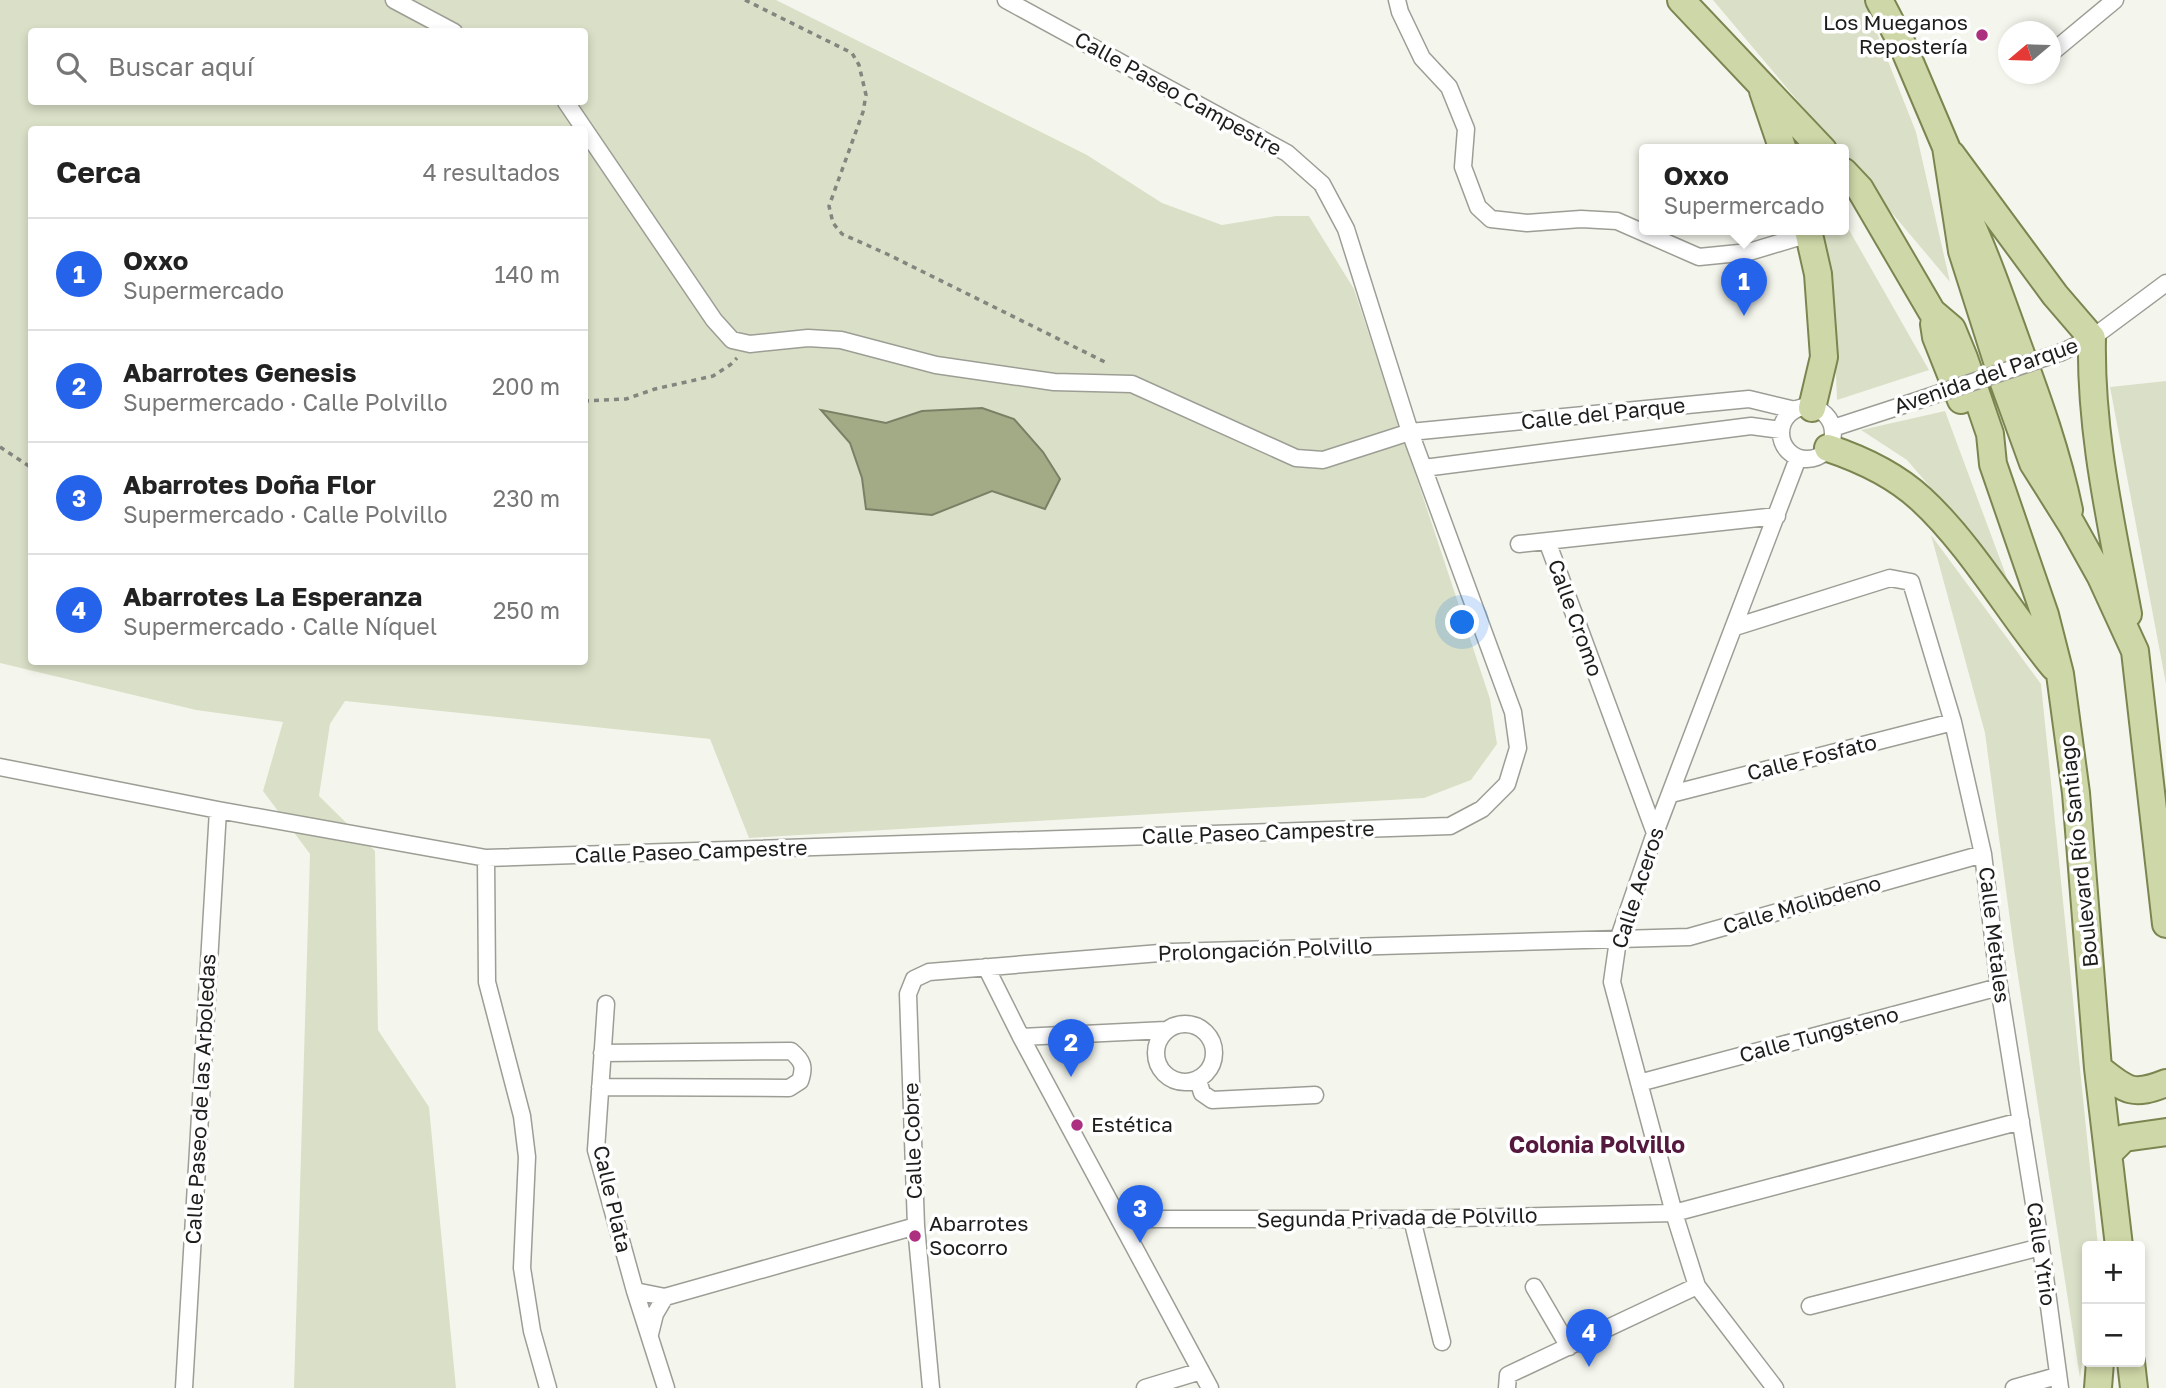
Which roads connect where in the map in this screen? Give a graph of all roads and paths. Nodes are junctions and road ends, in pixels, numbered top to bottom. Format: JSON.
{"nodes":[{"id":1,"x":394,"y":0,"type":"edge"},
{"id":2,"x":745,"y":0,"type":"edge"},
{"id":3,"x":1006,"y":0,"type":"edge"},
{"id":4,"x":1397,"y":0,"type":"edge"},
{"id":5,"x":1681,"y":0,"type":"edge"},
{"id":6,"x":1879,"y":0,"type":"edge"},
{"id":7,"x":2115,"y":0,"type":"edge"},
{"id":8,"x":446,"y":28,"type":"edge"},
{"id":9,"x":2061,"y":45,"type":"edge"},
{"id":10,"x":1760,"y":83,"type":"junction"},
{"id":11,"x":568,"y":105,"type":"edge"},
{"id":12,"x":582,"y":126,"type":"edge"},
{"id":13,"x":588,"y":134,"type":"edge"},
{"id":14,"x":1781,"y":144,"type":"edge"},
{"id":15,"x":1817,"y":144,"type":"edge"},
{"id":16,"x":1946,"y":147,"type":"junction"},
{"id":17,"x":1849,"y":177,"type":"edge"},
{"id":18,"x":1639,"y":231,"type":"edge"},
{"id":19,"x":1647,"y":235,"type":"edge"},
{"id":20,"x":1799,"y":235,"type":"edge"},
{"id":21,"x":1809,"y":235,"type":"edge"},
{"id":22,"x":2166,"y":284,"type":"edge"},
{"id":23,"x":2092,"y":338,"type":"junction"},
{"id":24,"x":750,"y":344,"type":"junction"},
{"id":25,"x":1132,"y":384,"type":"junction"},
{"id":26,"x":588,"y":401,"type":"edge"},
{"id":27,"x":1804,"y":409,"type":"junction"},
{"id":28,"x":1571,"y":418,"type":"junction"},
{"id":29,"x":1781,"y":430,"type":"junction"},
{"id":30,"x":1410,"y":432,"type":"junction"},
{"id":31,"x":1830,"y":438,"type":"junction"},
{"id":32,"x":0,"y":447,"type":"edge"},
{"id":33,"x":1574,"y":449,"type":"junction"},
{"id":34,"x":1798,"y":458,"type":"junction"},
{"id":35,"x":28,"y":465,"type":"edge"},
{"id":36,"x":1424,"y":468,"type":"junction"},
{"id":37,"x":1777,"y":516,"type":"junction"},
{"id":38,"x":1547,"y":541,"type":"junction"},
{"id":39,"x":1519,"y":544,"type":"dead end"},
{"id":40,"x":1735,"y":627,"type":"junction"},
{"id":41,"x":2135,"y":651,"type":"junction"},
{"id":42,"x":2060,"y":674,"type":"junction"},
{"id":43,"x":1953,"y":722,"type":"junction"},
{"id":44,"x":0,"y":767,"type":"edge"},
{"id":45,"x":1671,"y":794,"type":"junction"},
{"id":46,"x":218,"y":810,"type":"junction"},
{"id":47,"x":1655,"y":833,"type":"junction"},
{"id":48,"x":1983,"y":853,"type":"junction"},
{"id":49,"x":486,"y":858,"type":"junction"},
{"id":50,"x":2166,"y":924,"type":"edge"},
{"id":51,"x":1618,"y":940,"type":"junction"},
{"id":52,"x":986,"y":967,"type":"junction"},
{"id":53,"x":914,"y":979,"type":"joint"},
{"id":54,"x":1999,"y":987,"type":"junction"},
{"id":55,"x":606,"y":1004,"type":"dead end"},
{"id":56,"x":1166,"y":1030,"type":"junction"},
{"id":57,"x":1021,"y":1037,"type":"junction"},
{"id":58,"x":603,"y":1053,"type":"junction"},
{"id":59,"x":2098,"y":1068,"type":"junction"},
{"id":60,"x":1199,"y":1080,"type":"junction"},
{"id":61,"x":1639,"y":1083,"type":"junction"},
{"id":62,"x":2166,"y":1083,"type":"edge"},
{"id":63,"x":600,"y":1087,"type":"junction"},
{"id":64,"x":1315,"y":1095,"type":"dead end"},
{"id":65,"x":2021,"y":1121,"type":"junction"},
{"id":66,"x":2166,"y":1132,"type":"edge"},
{"id":67,"x":2109,"y":1153,"type":"junction"},
{"id":68,"x":1674,"y":1213,"type":"junction"},
{"id":69,"x":2116,"y":1217,"type":"junction"},
{"id":70,"x":1119,"y":1219,"type":"junction"},
{"id":71,"x":1412,"y":1219,"type":"junction"},
{"id":72,"x":916,"y":1226,"type":"junction"},
{"id":73,"x":2114,"y":1241,"type":"edge"},
{"id":74,"x":2118,"y":1241,"type":"edge"},
{"id":75,"x":2041,"y":1247,"type":"junction"},
{"id":76,"x":1697,"y":1286,"type":"junction"},
{"id":77,"x":1534,"y":1287,"type":"dead end"},
{"id":78,"x":635,"y":1291,"type":"junction"},
{"id":79,"x":665,"y":1297,"type":"junction"},
{"id":80,"x":1810,"y":1306,"type":"dead end"},
{"id":81,"x":650,"y":1335,"type":"junction"},
{"id":82,"x":1442,"y":1342,"type":"dead end"},
{"id":83,"x":1569,"y":1347,"type":"junction"},
{"id":84,"x":2100,"y":1367,"type":"edge"},
{"id":85,"x":2132,"y":1367,"type":"edge"},
{"id":86,"x":1201,"y":1371,"type":"junction"},
{"id":87,"x":1507,"y":1382,"type":"edge"},
{"id":88,"x":2059,"y":1382,"type":"edge"},
{"id":89,"x":1770,"y":1387,"type":"edge"},
{"id":90,"x":184,"y":1388,"type":"edge"},
{"id":91,"x":548,"y":1388,"type":"edge"},
{"id":92,"x":666,"y":1388,"type":"edge"},
{"id":93,"x":931,"y":1388,"type":"edge"},
{"id":94,"x":1145,"y":1388,"type":"edge"},
{"id":95,"x":1210,"y":1388,"type":"edge"},
{"id":96,"x":2014,"y":1388,"type":"edge"},
{"id":97,"x":2098,"y":1388,"type":"edge"},
{"id":98,"x":2134,"y":1388,"type":"edge"}],
"edges":[{"from":1,"to":8,"type":"street"},
{"from":2,"to":25,"type":"path"},
{"from":3,"to":30,"type":"street","name":"Calle Paseo Campestre"},
{"from":4,"to":18,"type":"street"},
{"from":5,"to":10,"type":"main road"},
{"from":6,"to":16,"type":"main road"},
{"from":7,"to":9,"type":"street"},
{"from":10,"to":14,"type":"main road"},
{"from":10,"to":15,"type":"main road"},
{"from":11,"to":12,"type":"street"},
{"from":13,"to":24,"type":"street"},
{"from":16,"to":23,"type":"main road"},
{"from":16,"to":41,"type":"main road"},
{"from":17,"to":42,"type":"main road","name":"Boulevard Río Santiago"},
{"from":19,"to":20,"type":"street"},
{"from":21,"to":27,"type":"main road"},
{"from":22,"to":23,"type":"street","name":"Avenida del Parque"},
{"from":23,"to":31,"type":"street","name":"Avenida del Parque","bridge":true},
{"from":23,"to":41,"type":"main road"},
{"from":24,"to":25,"type":"street"},
{"from":24,"to":26,"type":"path"},
{"from":25,"to":30,"type":"street","name":"Calle del Parque"},
{"from":27,"to":28,"type":"street","name":"Calle del Parque"},
{"from":27,"to":29,"type":"street"},
{"from":27,"to":31,"type":"street"},
{"from":28,"to":30,"type":"street","name":"Calle del Parque"},
{"from":28,"to":33,"type":"street"},
{"from":29,"to":33,"type":"street","name":"Calle del Parque"},
{"from":29,"to":34,"type":"street"},
{"from":30,"to":36,"type":"street","name":"Calle Paseo Campestre"},
{"from":31,"to":34,"type":"street"},
{"from":31,"to":42,"type":"main road"},
{"from":32,"to":35,"type":"path"},
{"from":33,"to":36,"type":"street","name":"Calle del Parque"},
{"from":34,"to":37,"type":"street","name":"Calle Aceros"},
{"from":36,"to":49,"type":"street","name":"Calle Paseo Campestre"},
{"from":37,"to":38,"type":"street","name":"Calle Cromo"},
{"from":37,"to":40,"type":"street","name":"Calle Aceros"},
{"from":38,"to":39,"type":"street"},
{"from":38,"to":47,"type":"street","name":"Calle Cromo"},
{"from":40,"to":43,"type":"street","name":"Calle Metales"},
{"from":40,"to":45,"type":"street","name":"Calle Aceros"},
{"from":41,"to":50,"type":"main road"},
{"from":42,"to":59,"type":"main road","name":"Boulevard Río Santiago"},
{"from":43,"to":45,"type":"street","name":"Calle Fosfato"},
{"from":43,"to":48,"type":"street","name":"Calle Metales"},
{"from":44,"to":46,"type":"street","name":"Calle Paseo Campestre"},
{"from":45,"to":47,"type":"street","name":"Calle Aceros"},
{"from":46,"to":49,"type":"street","name":"Calle Paseo Campestre"},
{"from":46,"to":90,"type":"street","name":"Calle Paseo de las Arboledas"},
{"from":47,"to":51,"type":"street","name":"Calle Aceros"},
{"from":48,"to":51,"type":"street","name":"Calle Molibdeno"},
{"from":48,"to":54,"type":"street","name":"Calle Metales"},
{"from":49,"to":91,"type":"street"},
{"from":51,"to":52,"type":"street","name":"Prolongación Polvillo"},
{"from":51,"to":61,"type":"street","name":"Calle Aceros"},
{"from":52,"to":53,"type":"street","name":"Prolongación Polvillo"},
{"from":52,"to":57,"type":"street"},
{"from":53,"to":72,"type":"street","name":"Calle Cobre"},
{"from":54,"to":61,"type":"street","name":"Calle Tungsteno"},
{"from":54,"to":65,"type":"street","name":"Calle Metales"},
{"from":55,"to":58,"type":"street","name":"Calle Plata"},
{"from":56,"to":57,"type":"street"},
{"from":56,"to":60,"type":"street"},
{"from":56,"to":60,"type":"street"},
{"from":57,"to":70,"type":"street"},
{"from":58,"to":63,"type":"street","name":"Calle Plata"},
{"from":58,"to":63,"type":"street"},
{"from":59,"to":62,"type":"main road"},
{"from":59,"to":67,"type":"main road","name":"Boulevard Río Santiago"},
{"from":60,"to":64,"type":"street"},
{"from":61,"to":68,"type":"street","name":"Calle Aceros"},
{"from":63,"to":78,"type":"street","name":"Calle Plata"},
{"from":65,"to":68,"type":"street"},
{"from":65,"to":75,"type":"street","name":"Calle Ytrio"},
{"from":66,"to":67,"type":"main road"},
{"from":67,"to":69,"type":"main road","name":"Boulevard Río Santiago"},
{"from":68,"to":71,"type":"street","name":"Segunda Privada de Polvillo"},
{"from":68,"to":76,"type":"street","name":"Calle Aceros"},
{"from":69,"to":73,"type":"main road"},
{"from":69,"to":74,"type":"main road","name":"Boulevard Río Santiago"},
{"from":70,"to":71,"type":"street","name":"Segunda Privada de Polvillo"},
{"from":70,"to":86,"type":"street"},
{"from":71,"to":82,"type":"street"},
{"from":72,"to":79,"type":"street"},
{"from":72,"to":93,"type":"street","name":"Calle Cobre"},
{"from":75,"to":80,"type":"street"},
{"from":75,"to":88,"type":"street","name":"Calle Ytrio"},
{"from":76,"to":83,"type":"street"},
{"from":76,"to":89,"type":"street","name":"Calle Aceros"},
{"from":77,"to":83,"type":"street"},
{"from":78,"to":79,"type":"street"},
{"from":78,"to":81,"type":"street","name":"Calle Plata"},
{"from":79,"to":81,"type":"street"},
{"from":81,"to":92,"type":"street","name":"Calle Plata"},
{"from":83,"to":87,"type":"street"},
{"from":84,"to":97,"type":"main road"},
{"from":85,"to":98,"type":"main road"},
{"from":86,"to":94,"type":"street"},
{"from":86,"to":95,"type":"street"},
{"from":88,"to":96,"type":"street"}]}
